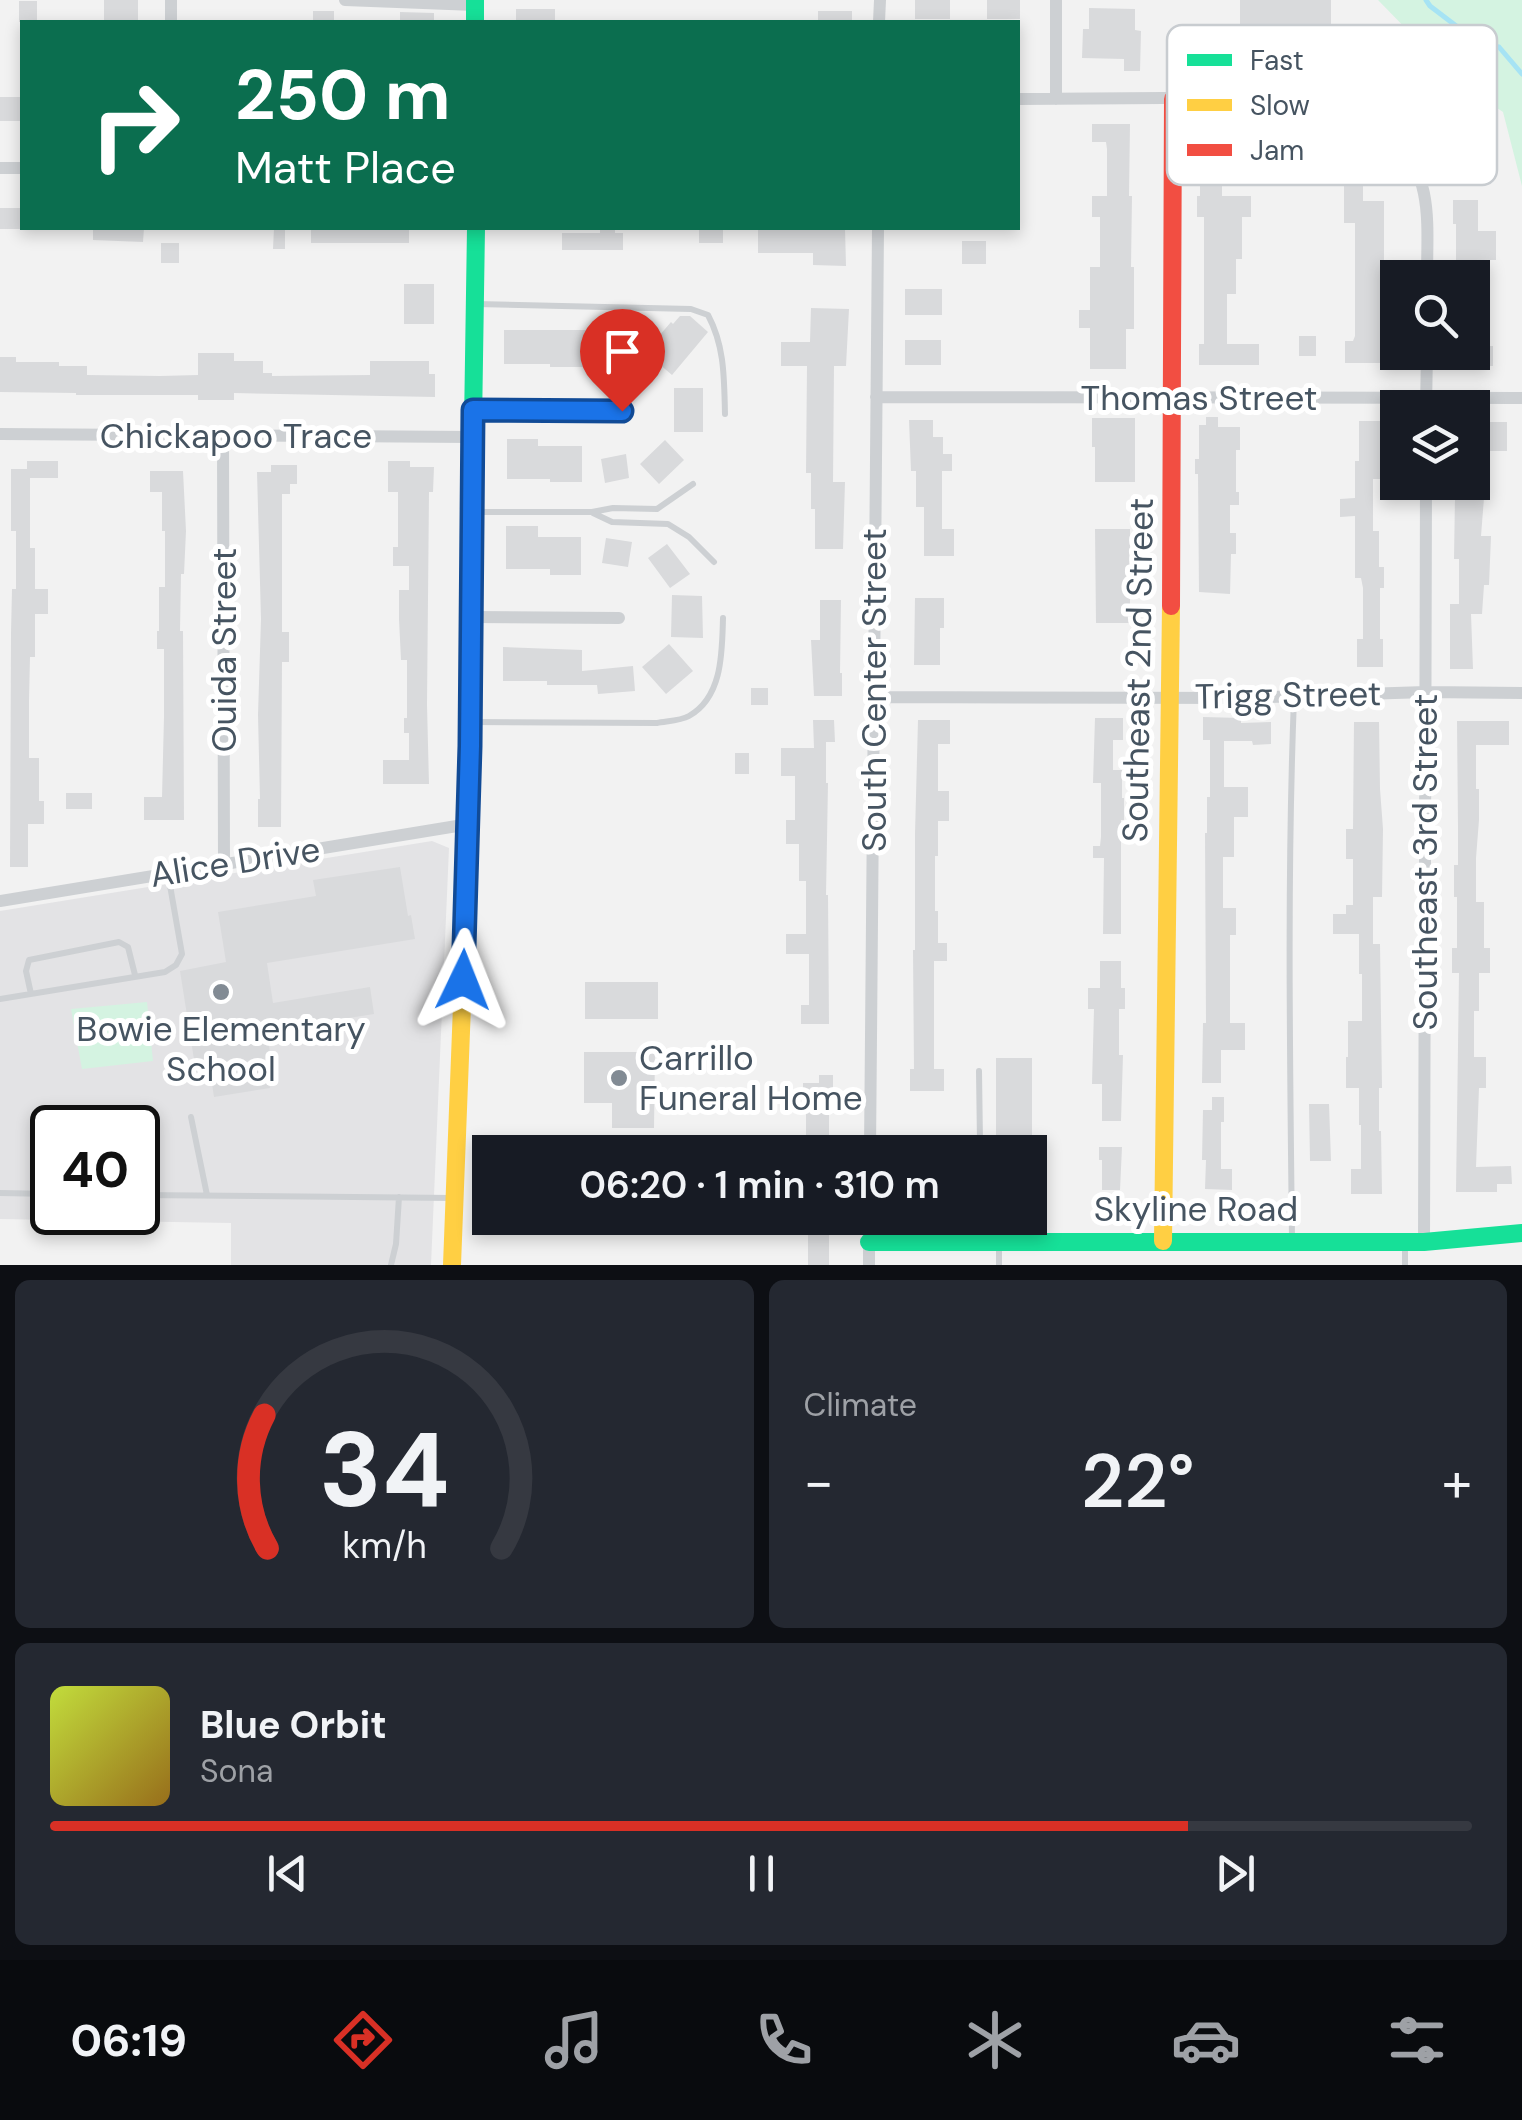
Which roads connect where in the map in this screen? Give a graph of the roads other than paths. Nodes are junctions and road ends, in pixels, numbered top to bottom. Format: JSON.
{"nodes":[{"id":1,"x":345,"y":0,"type":"edge"},
{"id":2,"x":1056,"y":0,"type":"edge"},
{"id":3,"x":475,"y":9,"type":"edge"},
{"id":4,"x":1056,"y":99,"type":"junction"},
{"id":5,"x":1167,"y":99,"type":"edge"},
{"id":6,"x":1020,"y":100,"type":"edge"},
{"id":7,"x":1174,"y":185,"type":"edge"},
{"id":8,"x":1423,"y":185,"type":"edge"},
{"id":9,"x":476,"y":230,"type":"edge"},
{"id":10,"x":878,"y":230,"type":"edge"},
{"id":11,"x":1427,"y":260,"type":"edge"},
{"id":12,"x":475,"y":304,"type":"junction"},
{"id":13,"x":876,"y":397,"type":"junction"},
{"id":14,"x":1173,"y":398,"type":"junction"},
{"id":15,"x":1522,"y":398,"type":"edge"},
{"id":16,"x":1490,"y":400,"type":"edge"},
{"id":17,"x":1380,"y":402,"type":"edge"},
{"id":18,"x":473,"y":410,"type":"junction"},
{"id":19,"x":622,"y":411,"type":"dead end"},
{"id":20,"x":724,"y":414,"type":"dead end"},
{"id":21,"x":0,"y":434,"type":"edge"},
{"id":22,"x":223,"y":436,"type":"junction"},
{"id":23,"x":472,"y":437,"type":"junction"},
{"id":24,"x":693,"y":484,"type":"dead end"},
{"id":25,"x":1426,"y":500,"type":"edge"},
{"id":26,"x":472,"y":512,"type":"junction"},
{"id":27,"x":592,"y":512,"type":"junction"},
{"id":28,"x":714,"y":562,"type":"dead end"},
{"id":29,"x":472,"y":616,"type":"junction"},
{"id":30,"x":619,"y":618,"type":"dead end"},
{"id":31,"x":723,"y":618,"type":"dead end"},
{"id":32,"x":1426,"y":692,"type":"junction"},
{"id":33,"x":1522,"y":693,"type":"edge"},
{"id":34,"x":1294,"y":696,"type":"junction"},
{"id":35,"x":874,"y":697,"type":"junction"},
{"id":36,"x":1170,"y":698,"type":"junction"},
{"id":37,"x":471,"y":722,"type":"junction"},
{"id":38,"x":469,"y":824,"type":"junction"},
{"id":39,"x":224,"y":864,"type":"junction"},
{"id":40,"x":168,"y":873,"type":"junction"},
{"id":41,"x":0,"y":901,"type":"edge"},
{"id":42,"x":135,"y":976,"type":"junction"},
{"id":43,"x":31,"y":994,"type":"junction"},
{"id":44,"x":0,"y":999,"type":"edge"},
{"id":45,"x":980,"y":1071,"type":"dead end"},
{"id":46,"x":191,"y":1116,"type":"dead end"},
{"id":47,"x":870,"y":1135,"type":"edge"},
{"id":48,"x":980,"y":1135,"type":"edge"},
{"id":49,"x":0,"y":1193,"type":"edge"},
{"id":50,"x":30,"y":1194,"type":"edge"},
{"id":51,"x":160,"y":1195,"type":"edge"},
{"id":52,"x":207,"y":1195,"type":"junction"},
{"id":53,"x":400,"y":1198,"type":"junction"},
{"id":54,"x":454,"y":1198,"type":"junction"},
{"id":55,"x":1522,"y":1233,"type":"edge"},
{"id":56,"x":869,"y":1235,"type":"edge"},
{"id":57,"x":1163,"y":1241,"type":"junction"},
{"id":58,"x":1292,"y":1241,"type":"junction"},
{"id":59,"x":869,"y":1242,"type":"junction"},
{"id":60,"x":999,"y":1242,"type":"junction"},
{"id":61,"x":1404,"y":1242,"type":"junction"},
{"id":62,"x":1424,"y":1242,"type":"junction"},
{"id":63,"x":391,"y":1265,"type":"edge"},
{"id":64,"x":452,"y":1265,"type":"edge"},
{"id":65,"x":869,"y":1265,"type":"edge"},
{"id":66,"x":998,"y":1265,"type":"edge"},
{"id":67,"x":1405,"y":1265,"type":"edge"}],
"edges":[{"from":1,"to":3,"type":"street"},
{"from":2,"to":4,"type":"street"},
{"from":4,"to":5,"type":"street"},
{"from":4,"to":6,"type":"street"},
{"from":7,"to":14,"type":"street","name":"Southeast 2nd Street"},
{"from":8,"to":11,"type":"street"},
{"from":9,"to":12,"type":"street"},
{"from":10,"to":13,"type":"street","name":"South Center Street"},
{"from":12,"to":18,"type":"street"},
{"from":12,"to":20,"type":"lane"},
{"from":13,"to":14,"type":"street","name":"Thomas Street"},
{"from":13,"to":35,"type":"street","name":"South Center Street"},
{"from":14,"to":17,"type":"street","name":"Thomas Street"},
{"from":14,"to":36,"type":"street","name":"Southeast 2nd Street"},
{"from":15,"to":16,"type":"street","name":"Thomas Street"},
{"from":18,"to":19,"type":"street"},
{"from":18,"to":23,"type":"street"},
{"from":21,"to":22,"type":"street","name":"Chickapoo Trace"},
{"from":22,"to":23,"type":"street","name":"Chickapoo Trace"},
{"from":22,"to":39,"type":"street","name":"Ouida Street"},
{"from":23,"to":26,"type":"street"},
{"from":24,"to":27,"type":"lane"},
{"from":25,"to":32,"type":"street","name":"Southeast 3rd Street"},
{"from":26,"to":27,"type":"lane"},
{"from":26,"to":29,"type":"street"},
{"from":27,"to":28,"type":"lane"},
{"from":29,"to":30,"type":"street"},
{"from":29,"to":37,"type":"street"},
{"from":31,"to":37,"type":"lane"},
{"from":32,"to":33,"type":"street","name":"Trigg Street"},
{"from":32,"to":34,"type":"street","name":"Trigg Street"},
{"from":32,"to":62,"type":"street","name":"Southeast 3rd Street"},
{"from":34,"to":36,"type":"street","name":"Trigg Street"},
{"from":34,"to":58,"type":"lane"},
{"from":35,"to":36,"type":"street","name":"Trigg Street"},
{"from":35,"to":47,"type":"street","name":"South Center Street"},
{"from":36,"to":57,"type":"street","name":"Southeast 2nd Street"},
{"from":37,"to":38,"type":"street"},
{"from":38,"to":39,"type":"street","name":"Alice Drive"},
{"from":38,"to":54,"type":"street"},
{"from":39,"to":40,"type":"street","name":"Alice Drive"},
{"from":40,"to":41,"type":"street","name":"Alice Drive"},
{"from":40,"to":42,"type":"lane"},
{"from":42,"to":43,"type":"lane"},
{"from":42,"to":43,"type":"lane"},
{"from":43,"to":44,"type":"lane"},
{"from":45,"to":48,"type":"lane"},
{"from":46,"to":52,"type":"lane"},
{"from":49,"to":50,"type":"lane"},
{"from":51,"to":52,"type":"lane"},
{"from":52,"to":53,"type":"lane"},
{"from":53,"to":54,"type":"lane"},
{"from":53,"to":63,"type":"lane"},
{"from":54,"to":64,"type":"street"},
{"from":55,"to":62,"type":"street","name":"Skyline Road"},
{"from":56,"to":59,"type":"street"},
{"from":57,"to":58,"type":"street","name":"Skyline Road"},
{"from":57,"to":60,"type":"street","name":"Skyline Road"},
{"from":58,"to":61,"type":"street","name":"Skyline Road"},
{"from":59,"to":60,"type":"street","name":"Skyline Road"},
{"from":59,"to":65,"type":"street"},
{"from":60,"to":66,"type":"lane"},
{"from":61,"to":62,"type":"street","name":"Skyline Road"},
{"from":61,"to":67,"type":"lane"}]}
